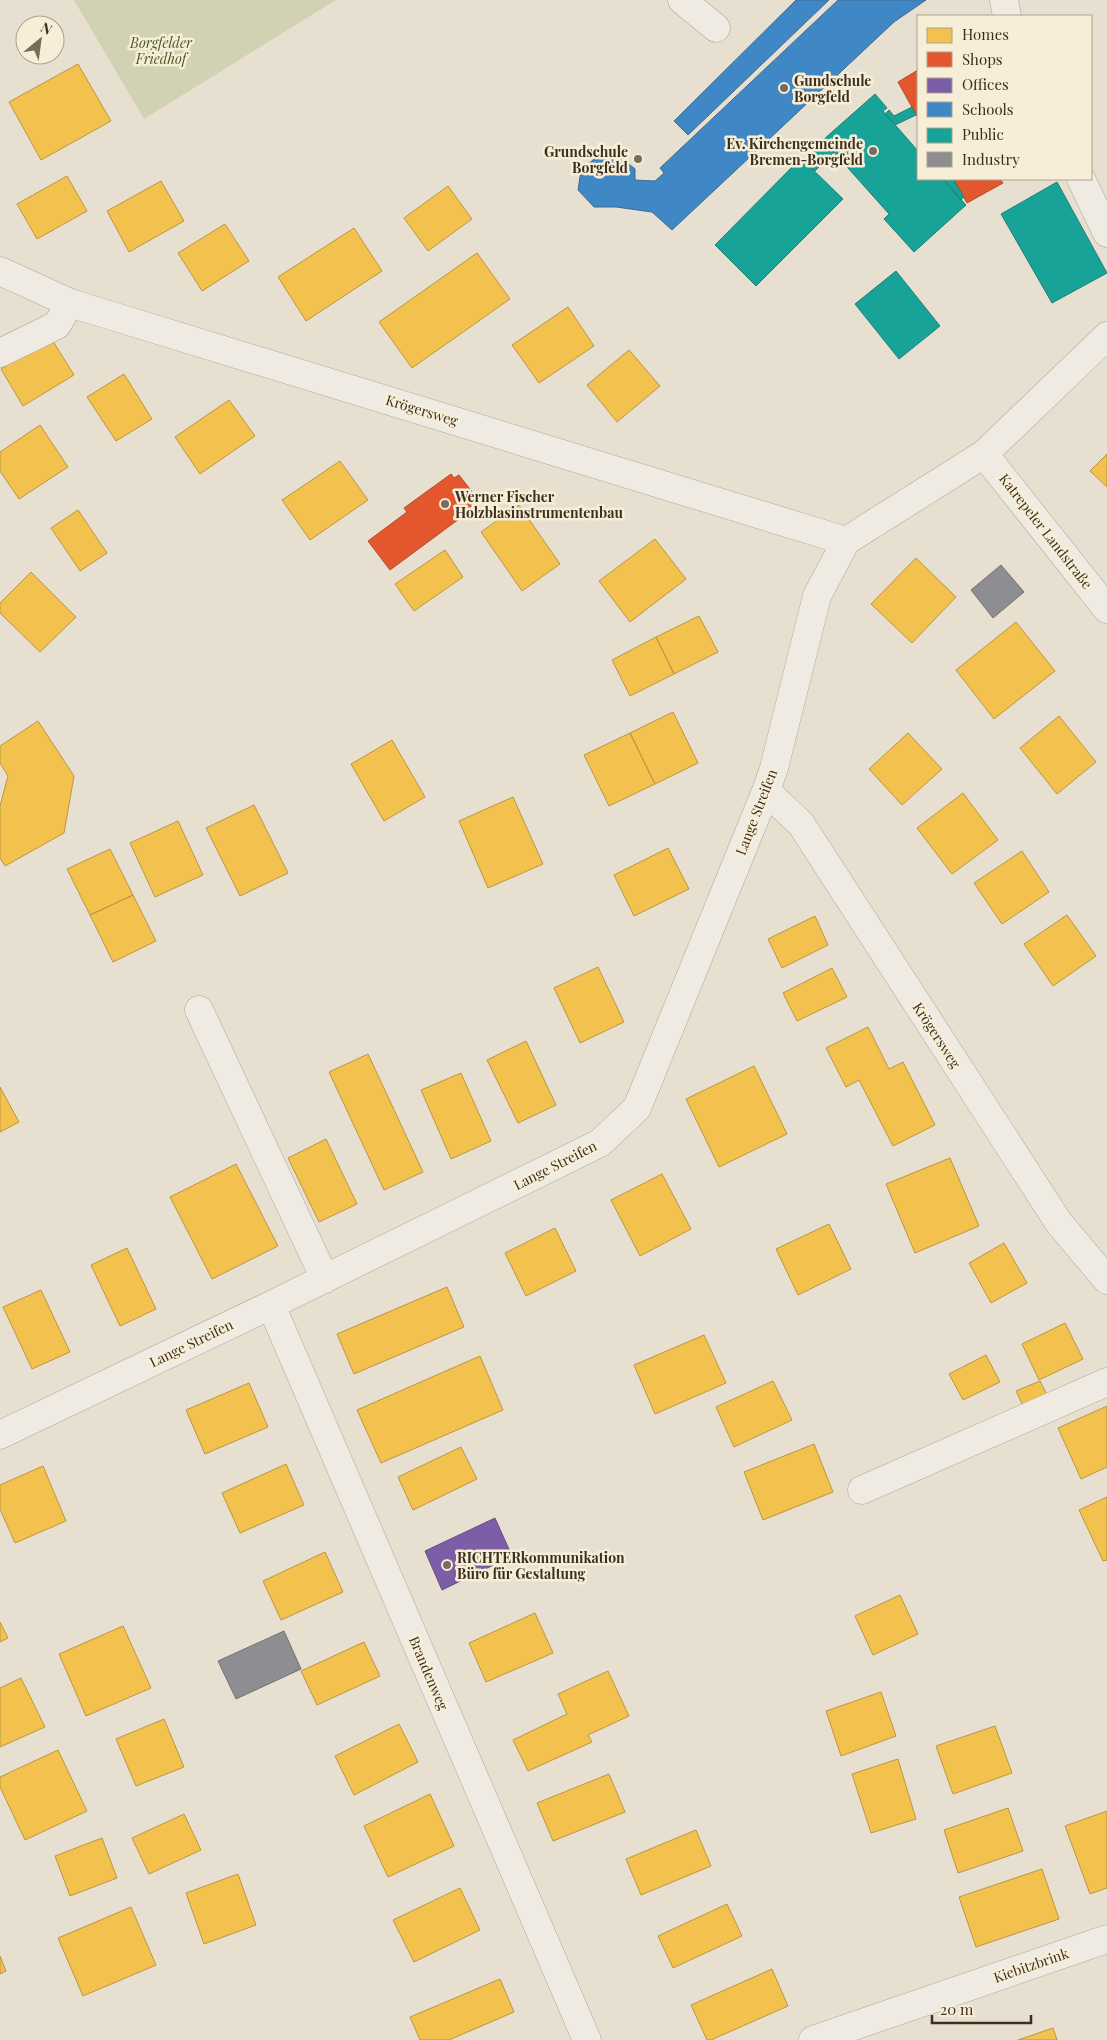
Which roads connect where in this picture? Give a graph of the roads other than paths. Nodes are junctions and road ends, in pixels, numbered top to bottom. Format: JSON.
{"nodes":[{"id":1,"x":682,"y":0,"type":"edge"},
{"id":2,"x":1004,"y":0,"type":"edge"},
{"id":3,"x":1007,"y":15,"type":"edge"},
{"id":4,"x":716,"y":28,"type":"dead end"},
{"id":5,"x":1081,"y":180,"type":"edge"},
{"id":6,"x":1107,"y":233,"type":"edge"},
{"id":7,"x":0,"y":271,"type":"edge"},
{"id":8,"x":70,"y":302,"type":"junction"},
{"id":9,"x":1107,"y":336,"type":"edge"},
{"id":10,"x":0,"y":353,"type":"edge"},
{"id":11,"x":984,"y":454,"type":"junction"},
{"id":12,"x":846,"y":541,"type":"junction"},
{"id":13,"x":1107,"y":608,"type":"edge"},
{"id":14,"x":766,"y":791,"type":"junction"},
{"id":15,"x":199,"y":1010,"type":"dead end"},
{"id":16,"x":325,"y":1278,"type":"junction"},
{"id":17,"x":1107,"y":1280,"type":"edge"},
{"id":18,"x":270,"y":1305,"type":"junction"},
{"id":19,"x":1107,"y":1382,"type":"edge"},
{"id":20,"x":0,"y":1435,"type":"edge"},
{"id":21,"x":862,"y":1490,"type":"dead end"},
{"id":22,"x":1107,"y":1939,"type":"edge"},
{"id":23,"x":825,"y":2038,"type":"edge"},
{"id":24,"x":587,"y":2040,"type":"edge"}],
"edges":[{"from":1,"to":4,"type":"street"},
{"from":2,"to":3,"type":"street"},
{"from":5,"to":6,"type":"street"},
{"from":7,"to":8,"type":"street","name":"Krögersweg"},
{"from":8,"to":10,"type":"street"},
{"from":8,"to":12,"type":"street","name":"Krögersweg"},
{"from":9,"to":11,"type":"street"},
{"from":11,"to":12,"type":"street"},
{"from":11,"to":13,"type":"street","name":"Katrepeler Landstraße"},
{"from":12,"to":14,"type":"street","name":"Lange Streifen"},
{"from":14,"to":16,"type":"street","name":"Lange Streifen"},
{"from":14,"to":17,"type":"street","name":"Krögersweg"},
{"from":15,"to":16,"type":"street"},
{"from":16,"to":18,"type":"street","name":"Lange Streifen"},
{"from":18,"to":20,"type":"street","name":"Lange Streifen"},
{"from":18,"to":24,"type":"street","name":"Brandenweg"},
{"from":19,"to":21,"type":"street"},
{"from":22,"to":23,"type":"street","name":"Kiebitzbrink"}]}
